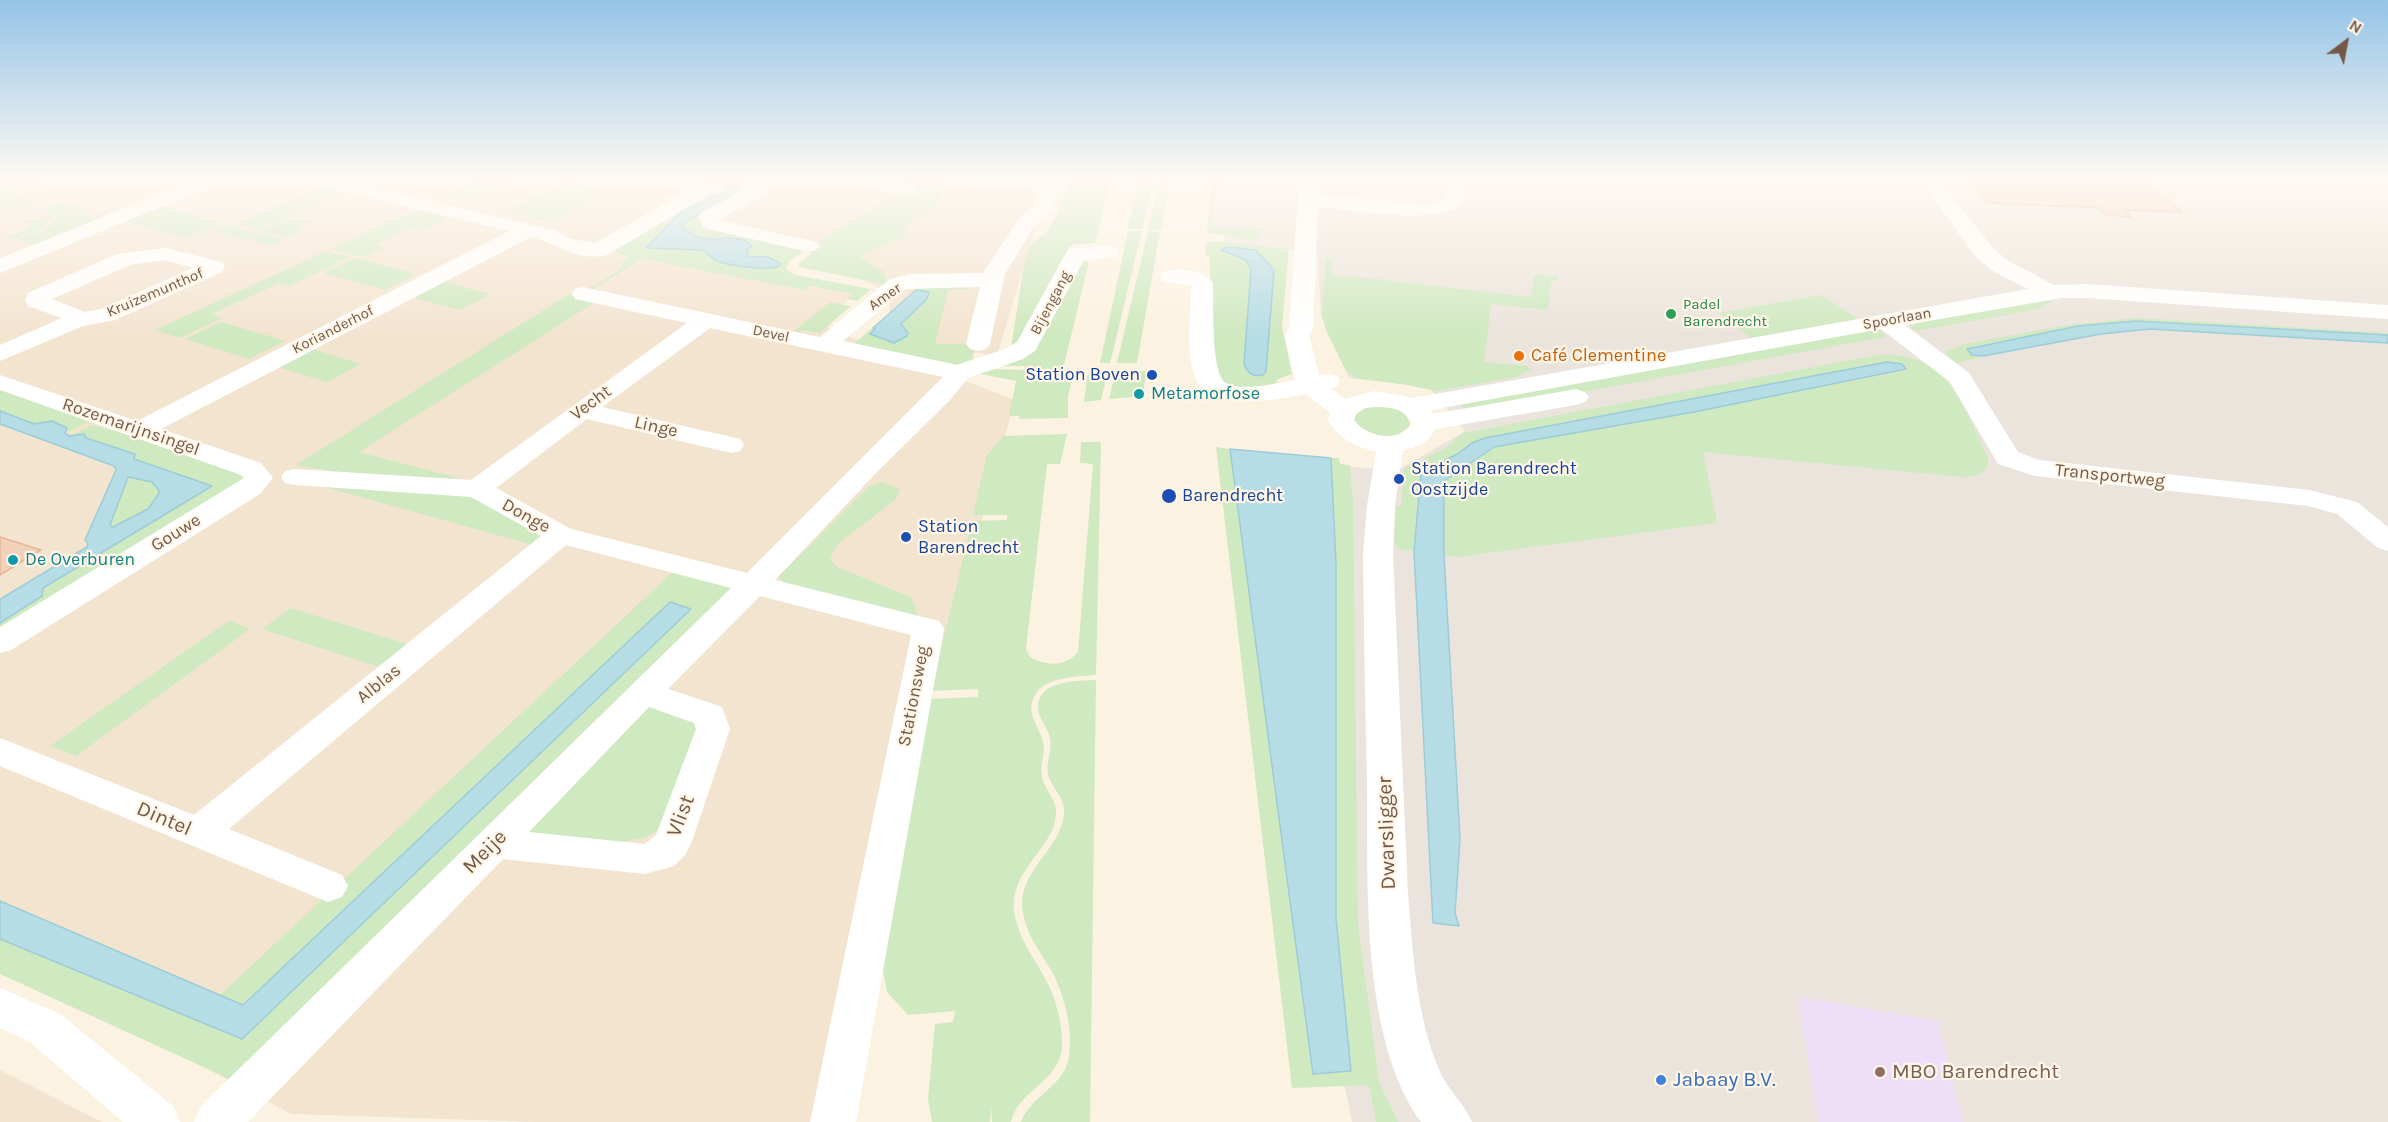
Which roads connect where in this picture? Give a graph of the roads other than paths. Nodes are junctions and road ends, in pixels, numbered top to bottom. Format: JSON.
{"nodes":[{"id":1,"x":82,"y":232,"type":"edge"},
{"id":2,"x":523,"y":232,"type":"edge"},
{"id":3,"x":539,"y":232,"type":"edge"},
{"id":4,"x":631,"y":232,"type":"edge"},
{"id":5,"x":748,"y":232,"type":"edge"},
{"id":6,"x":1020,"y":232,"type":"edge"},
{"id":7,"x":1306,"y":232,"type":"edge"},
{"id":8,"x":1969,"y":232,"type":"edge"},
{"id":9,"x":64,"y":241,"type":"junction"},
{"id":10,"x":809,"y":246,"type":"dead end"},
{"id":11,"x":1108,"y":252,"type":"dead end"},
{"id":12,"x":125,"y":259,"type":"junction"},
{"id":13,"x":0,"y":266,"type":"edge"},
{"id":14,"x":1171,"y":277,"type":"dead end"},
{"id":15,"x":992,"y":280,"type":"junction"},
{"id":16,"x":2051,"y":292,"type":"junction"},
{"id":17,"x":583,"y":294,"type":"dead end"},
{"id":18,"x":2069,"y":308,"type":"junction"},
{"id":19,"x":2388,"y":312,"type":"edge"},
{"id":20,"x":77,"y":320,"type":"junction"},
{"id":21,"x":706,"y":320,"type":"junction"},
{"id":22,"x":2388,"y":323,"type":"edge"},
{"id":23,"x":1895,"y":329,"type":"junction"},
{"id":24,"x":825,"y":344,"type":"junction"},
{"id":25,"x":978,"y":344,"type":"dead end"},
{"id":26,"x":0,"y":354,"type":"edge"},
{"id":27,"x":959,"y":373,"type":"junction"},
{"id":28,"x":0,"y":382,"type":"edge"},
{"id":29,"x":1319,"y":383,"type":"junction"},
{"id":30,"x":1351,"y":406,"type":"junction"},
{"id":31,"x":582,"y":410,"type":"junction"},
{"id":32,"x":1418,"y":414,"type":"junction"},
{"id":33,"x":139,"y":430,"type":"junction"},
{"id":34,"x":1378,"y":442,"type":"junction"},
{"id":35,"x":731,"y":445,"type":"dead end"},
{"id":36,"x":295,"y":477,"type":"dead end"},
{"id":37,"x":259,"y":478,"type":"joint"},
{"id":38,"x":477,"y":489,"type":"junction"},
{"id":39,"x":561,"y":535,"type":"junction"},
{"id":40,"x":2388,"y":542,"type":"edge"},
{"id":41,"x":754,"y":584,"type":"junction"},
{"id":42,"x":0,"y":642,"type":"edge"},
{"id":43,"x":643,"y":693,"type":"junction"},
{"id":44,"x":0,"y":751,"type":"edge"},
{"id":45,"x":198,"y":833,"type":"junction"},
{"id":46,"x":494,"y":843,"type":"junction"},
{"id":47,"x":328,"y":886,"type":"dead end"},
{"id":48,"x":0,"y":1007,"type":"edge"},
{"id":49,"x":157,"y":1122,"type":"edge"},
{"id":50,"x":218,"y":1122,"type":"edge"},
{"id":51,"x":833,"y":1122,"type":"edge"},
{"id":52,"x":1449,"y":1122,"type":"edge"}],
"edges":[{"from":1,"to":9,"type":"street"},
{"from":2,"to":33,"type":"street","name":"Korianderhof"},
{"from":3,"to":4,"type":"street"},
{"from":5,"to":10,"type":"street"},
{"from":6,"to":15,"type":"street"},
{"from":7,"to":29,"type":"street"},
{"from":8,"to":16,"type":"street"},
{"from":9,"to":12,"type":"street","name":"Kruizemunthof"},
{"from":9,"to":13,"type":"street"},
{"from":11,"to":27,"type":"street","name":"Bijengang"},
{"from":12,"to":20,"type":"street","name":"Kruizemunthof"},
{"from":12,"to":20,"type":"street","name":"Kruizemunthof"},
{"from":14,"to":29,"type":"street"},
{"from":15,"to":24,"type":"street","name":"Amer"},
{"from":15,"to":25,"type":"street"},
{"from":16,"to":18,"type":"street"},
{"from":16,"to":19,"type":"street","name":"Spoorlaan"},
{"from":16,"to":23,"type":"street","name":"Spoorlaan"},
{"from":17,"to":21,"type":"street","name":"Devel"},
{"from":18,"to":22,"type":"street","name":"Spoorlaan"},
{"from":18,"to":23,"type":"street","name":"Spoorlaan"},
{"from":20,"to":26,"type":"street","name":"Kruizemunthof"},
{"from":21,"to":24,"type":"street","name":"Devel"},
{"from":21,"to":31,"type":"street","name":"Vecht"},
{"from":23,"to":32,"type":"street","name":"Spoorlaan"},
{"from":23,"to":40,"type":"street","name":"Transportweg"},
{"from":24,"to":27,"type":"street","name":"Devel"},
{"from":27,"to":41,"type":"street"},
{"from":28,"to":33,"type":"street","name":"Rozemarijnsingel"},
{"from":29,"to":30,"type":"street"},
{"from":30,"to":32,"type":"street"},
{"from":30,"to":34,"type":"street"},
{"from":31,"to":35,"type":"street","name":"Linge"},
{"from":31,"to":38,"type":"street","name":"Vecht"},
{"from":32,"to":34,"type":"street"},
{"from":33,"to":37,"type":"street","name":"Rozemarijnsingel"},
{"from":34,"to":52,"type":"street","name":"Dwarsligger"},
{"from":36,"to":38,"type":"street","name":"Donge"},
{"from":37,"to":42,"type":"street","name":"Gouwe"},
{"from":38,"to":39,"type":"street","name":"Donge"},
{"from":39,"to":41,"type":"street","name":"Donge"},
{"from":39,"to":45,"type":"street","name":"Alblas"},
{"from":41,"to":43,"type":"street","name":"Meije"},
{"from":41,"to":51,"type":"street","name":"Stationsweg"},
{"from":43,"to":46,"type":"street","name":"Meije"},
{"from":43,"to":46,"type":"street","name":"Vlist"},
{"from":44,"to":45,"type":"street","name":"Dintel"},
{"from":45,"to":47,"type":"street","name":"Dintel"},
{"from":46,"to":50,"type":"street","name":"Meije"},
{"from":48,"to":49,"type":"street"}]}
